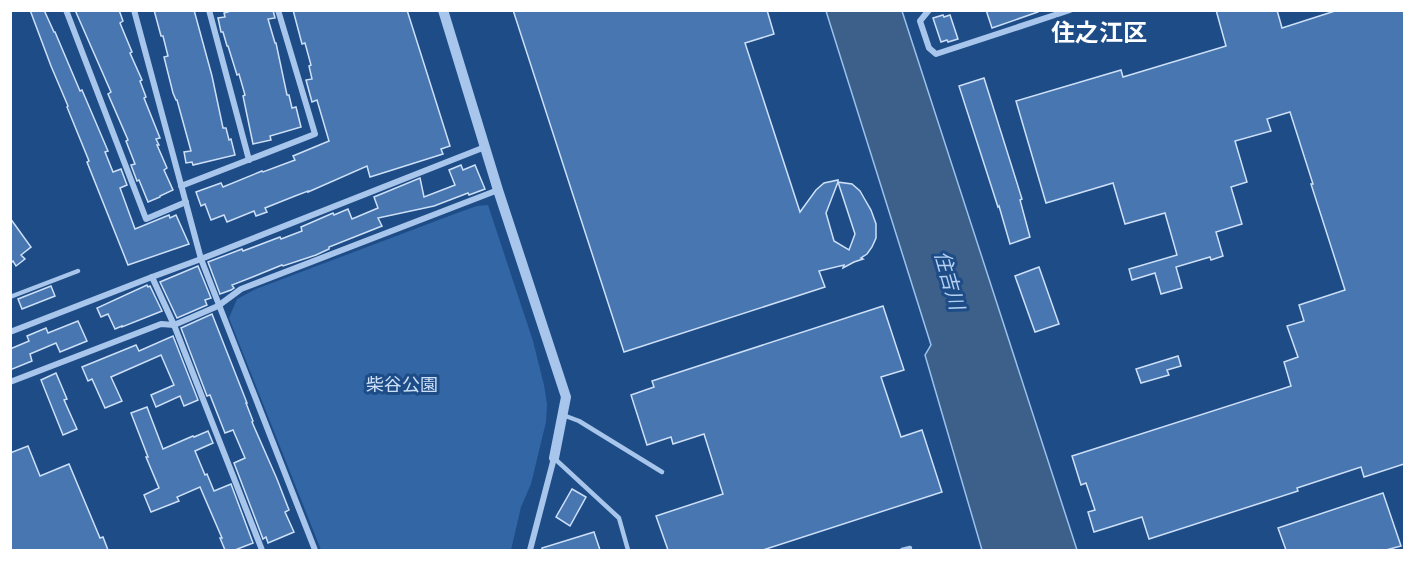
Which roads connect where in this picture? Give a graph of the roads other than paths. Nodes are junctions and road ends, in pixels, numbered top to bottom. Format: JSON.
{"nodes":[{"id":1,"x":66,"y":10,"type":"edge"},
{"id":2,"x":134,"y":10,"type":"edge"},
{"id":3,"x":209,"y":10,"type":"edge"},
{"id":4,"x":278,"y":10,"type":"edge"},
{"id":5,"x":443,"y":10,"type":"edge"},
{"id":6,"x":929,"y":10,"type":"edge"},
{"id":7,"x":1070,"y":10,"type":"edge"},
{"id":8,"x":485,"y":147,"type":"junction"},
{"id":9,"x":249,"y":160,"type":"junction"},
{"id":10,"x":181,"y":186,"type":"junction"},
{"id":11,"x":498,"y":190,"type":"junction"},
{"id":12,"x":186,"y":202,"type":"junction"},
{"id":13,"x":201,"y":259,"type":"junction"},
{"id":14,"x":78,"y":271,"type":"dead end"},
{"id":15,"x":152,"y":277,"type":"junction"},
{"id":16,"x":10,"y":297,"type":"edge"},
{"id":17,"x":218,"y":306,"type":"junction"},
{"id":18,"x":174,"y":326,"type":"junction"},
{"id":19,"x":10,"y":332,"type":"edge"},
{"id":20,"x":10,"y":382,"type":"edge"},
{"id":21,"x":562,"y":415,"type":"junction"},
{"id":22,"x":554,"y":458,"type":"junction"},
{"id":23,"x":662,"y":471,"type":"dead end"},
{"id":24,"x":910,"y":548,"type":"dead end"},
{"id":25,"x":262,"y":550,"type":"edge"},
{"id":26,"x":315,"y":550,"type":"edge"},
{"id":27,"x":530,"y":550,"type":"edge"},
{"id":28,"x":628,"y":550,"type":"edge"},
{"id":29,"x":902,"y":550,"type":"edge"}],
"edges":[{"from":1,"to":12,"type":"street"},
{"from":2,"to":10,"type":"street"},
{"from":3,"to":9,"type":"street"},
{"from":4,"to":9,"type":"street"},
{"from":5,"to":8,"type":"street"},
{"from":6,"to":7,"type":"street"},
{"from":8,"to":11,"type":"street"},
{"from":8,"to":13,"type":"street"},
{"from":9,"to":10,"type":"street"},
{"from":10,"to":12,"type":"street"},
{"from":11,"to":17,"type":"street"},
{"from":11,"to":21,"type":"street"},
{"from":12,"to":13,"type":"street"},
{"from":13,"to":15,"type":"street"},
{"from":13,"to":17,"type":"street"},
{"from":14,"to":16,"type":"lane"},
{"from":15,"to":18,"type":"street"},
{"from":15,"to":19,"type":"street"},
{"from":17,"to":18,"type":"street"},
{"from":17,"to":26,"type":"street"},
{"from":18,"to":20,"type":"street"},
{"from":18,"to":25,"type":"street"},
{"from":21,"to":22,"type":"street"},
{"from":21,"to":23,"type":"lane"},
{"from":22,"to":27,"type":"street"},
{"from":22,"to":28,"type":"lane"},
{"from":24,"to":29,"type":"lane"}]}
